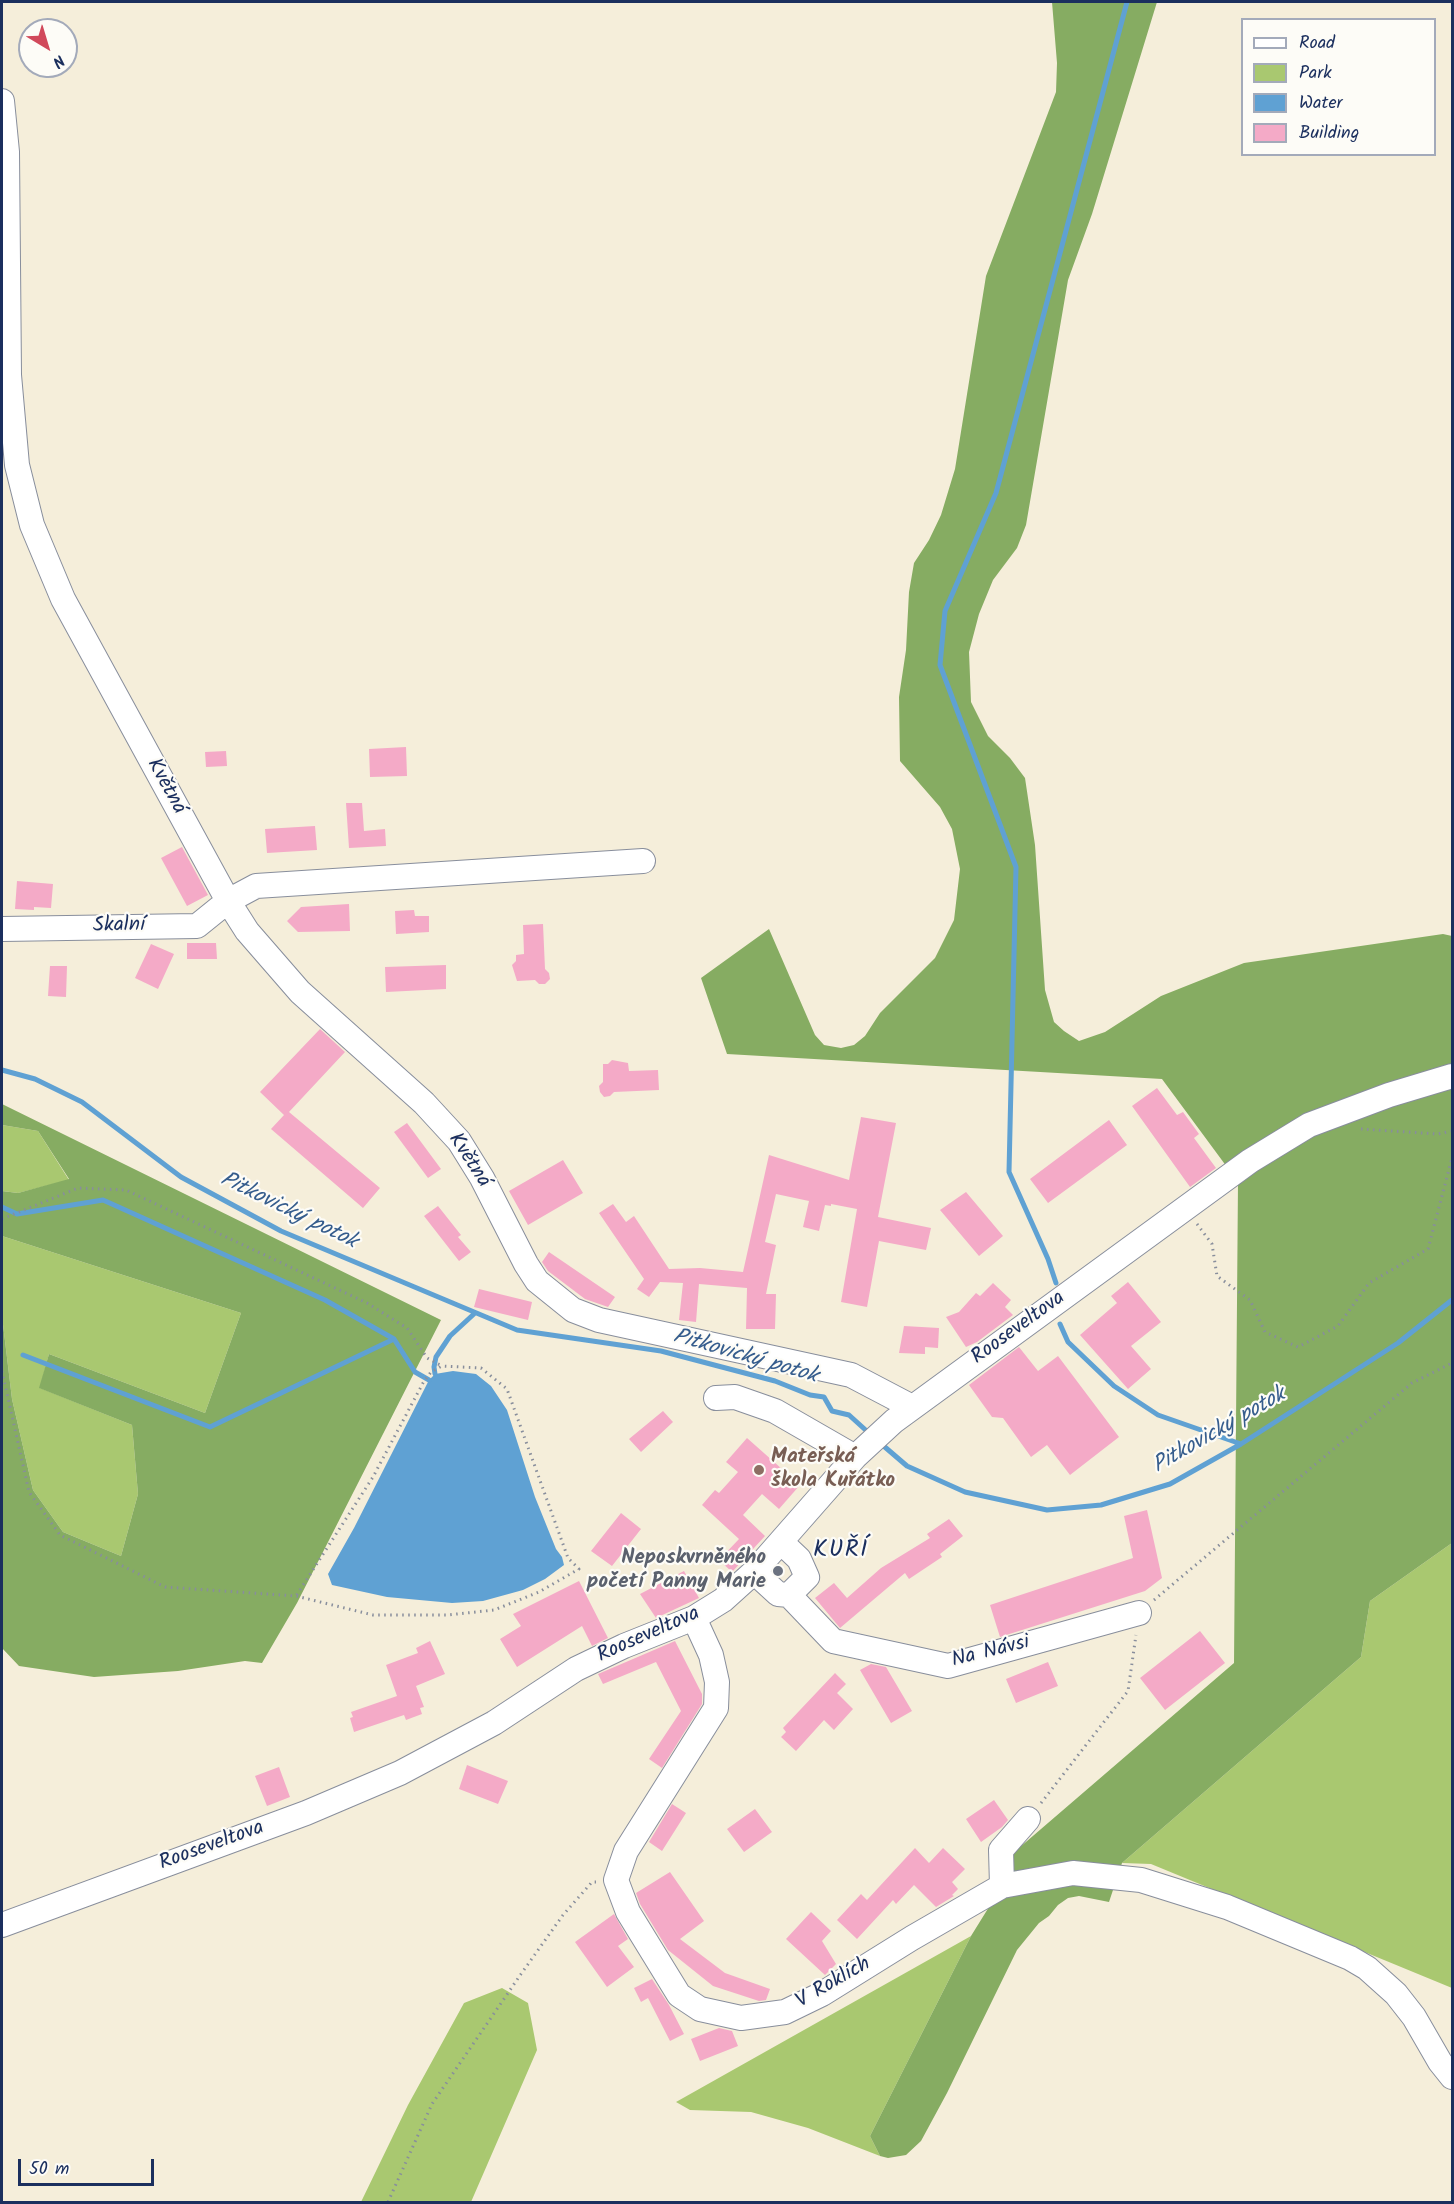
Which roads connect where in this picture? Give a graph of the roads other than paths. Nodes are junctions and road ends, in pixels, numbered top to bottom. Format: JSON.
{"nodes":[{"id":1,"x":2,"y":101,"type":"edge"},
{"id":2,"x":643,"y":861,"type":"dead end"},
{"id":3,"x":228,"y":901,"type":"junction"},
{"id":4,"x":2,"y":929,"type":"edge"},
{"id":5,"x":1452,"y":1076,"type":"edge"},
{"id":6,"x":716,"y":1398,"type":"dead end"},
{"id":7,"x":903,"y":1414,"type":"junction"},
{"id":8,"x":860,"y":1453,"type":"junction"},
{"id":9,"x":781,"y":1542,"type":"junction"},
{"id":10,"x":754,"y":1572,"type":"junction"},
{"id":11,"x":789,"y":1595,"type":"junction"},
{"id":12,"x":1138,"y":1613,"type":"road end"},
{"id":13,"x":694,"y":1618,"type":"junction"},
{"id":14,"x":1028,"y":1820,"type":"road end"},
{"id":15,"x":1002,"y":1886,"type":"junction"},
{"id":16,"x":2,"y":1925,"type":"edge"},
{"id":17,"x":1452,"y":2077,"type":"edge"}],
"edges":[{"from":1,"to":3,"type":"street","name":"Květná"},
{"from":2,"to":3,"type":"street","name":"Skalní"},
{"from":3,"to":4,"type":"street","name":"Skalní"},
{"from":3,"to":7,"type":"street","name":"Květná"},
{"from":5,"to":7,"type":"street","name":"Rooseveltova"},
{"from":6,"to":8,"type":"street"},
{"from":7,"to":8,"type":"street","name":"Rooseveltova"},
{"from":8,"to":9,"type":"street","name":"Rooseveltova"},
{"from":9,"to":10,"type":"street","name":"Rooseveltova"},
{"from":9,"to":11,"type":"street"},
{"from":10,"to":11,"type":"street","name":"Na Návsi"},
{"from":10,"to":13,"type":"street","name":"Rooseveltova"},
{"from":11,"to":12,"type":"street","name":"Na Návsi"},
{"from":13,"to":15,"type":"street","name":"V Roklích"},
{"from":13,"to":16,"type":"street","name":"Rooseveltova"},
{"from":14,"to":15,"type":"street"},
{"from":15,"to":17,"type":"street","name":"V Roklích"}]}
